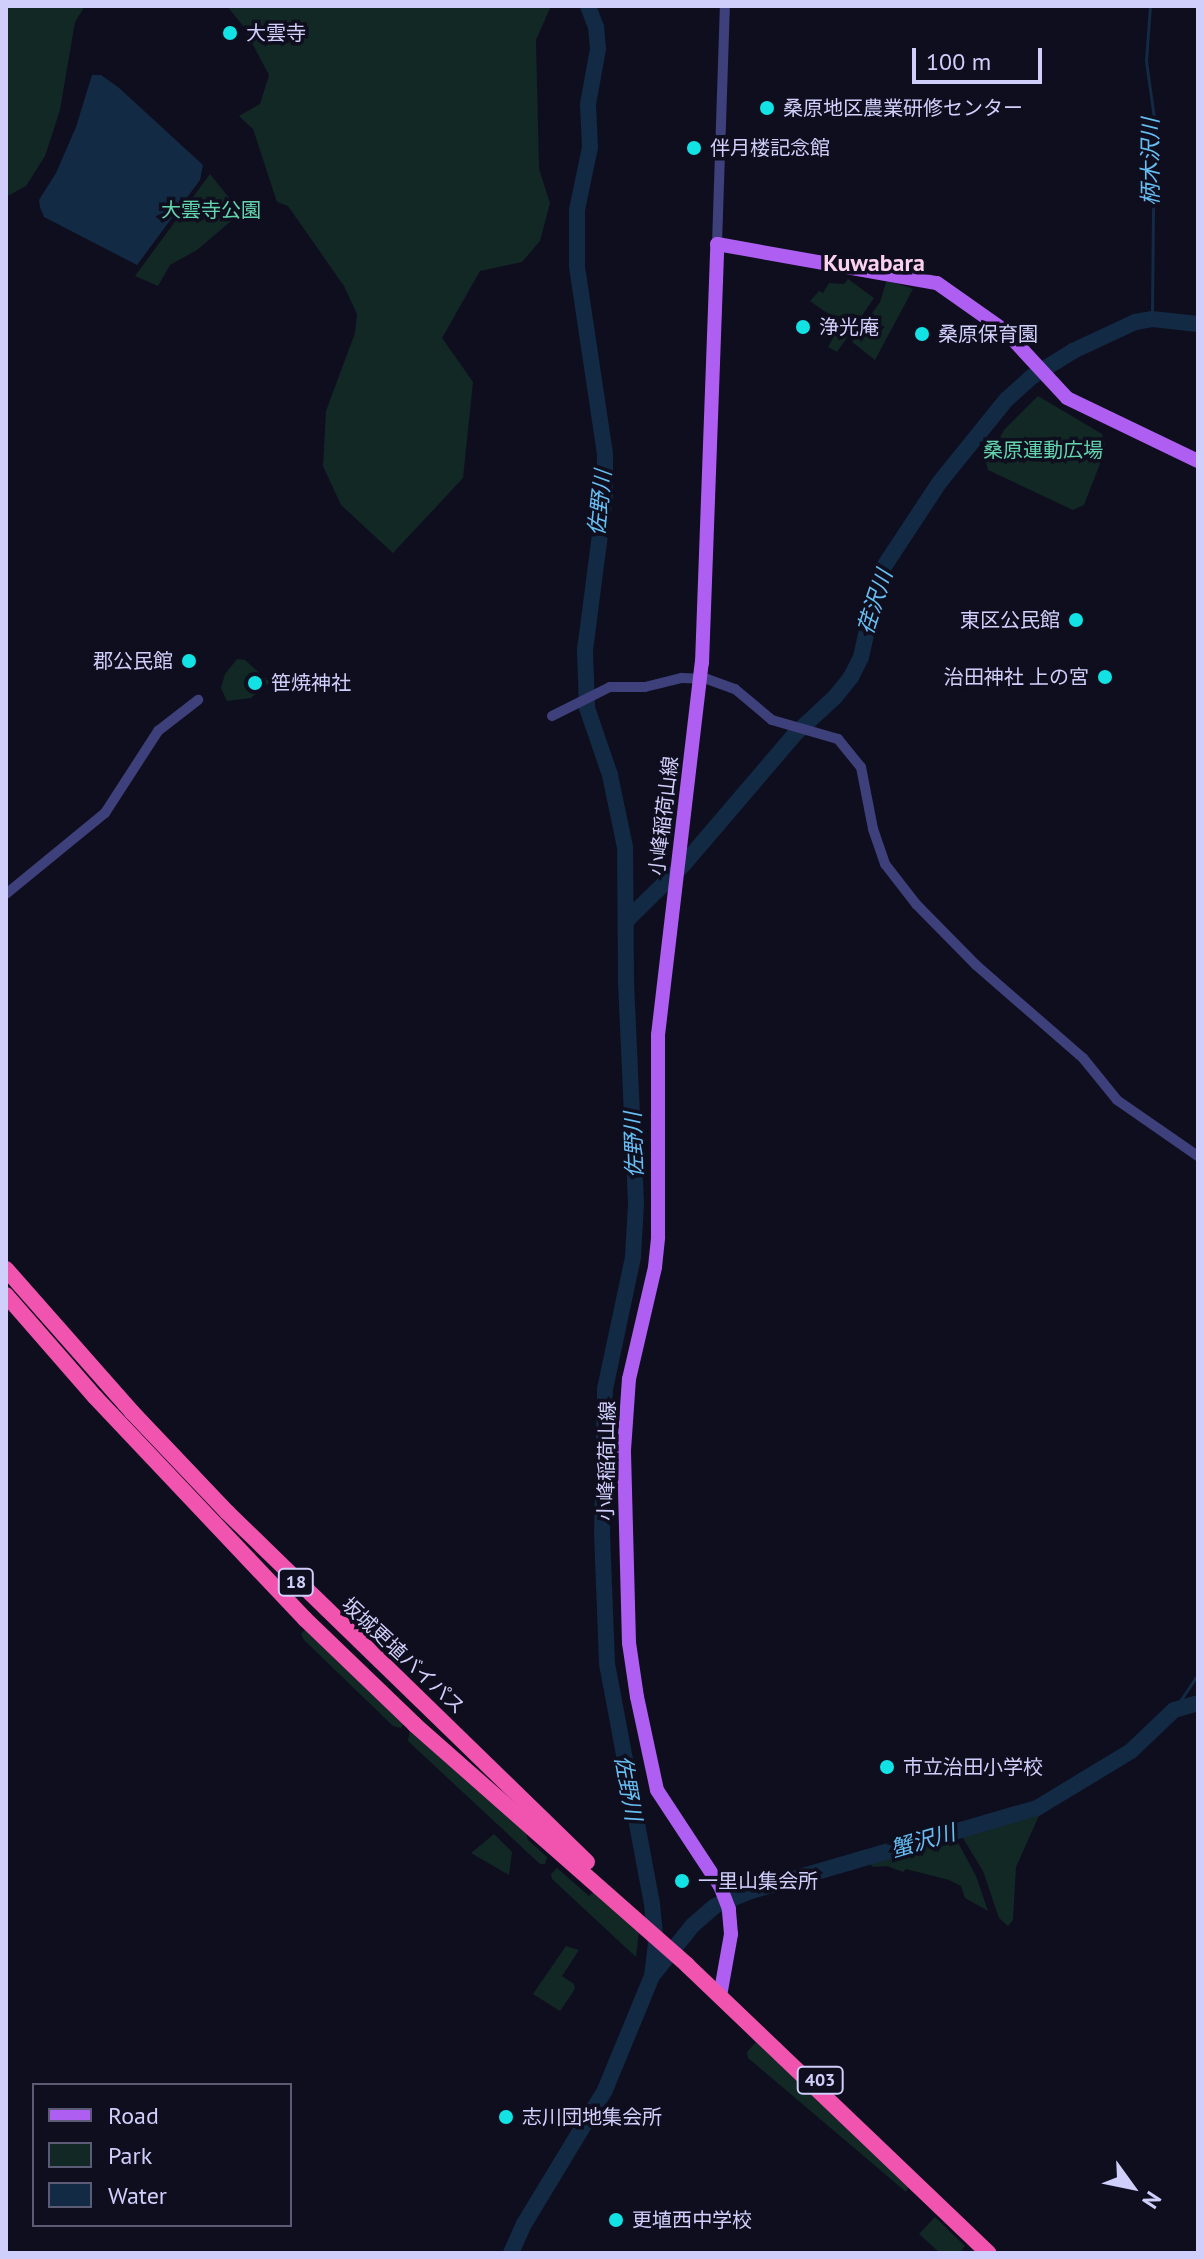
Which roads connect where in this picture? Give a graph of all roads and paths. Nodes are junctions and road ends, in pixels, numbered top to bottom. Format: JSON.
{"nodes":[{"id":1,"x":725,"y":6,"type":"edge"},
{"id":2,"x":717,"y":244,"type":"junction"},
{"id":3,"x":1198,"y":461,"type":"edge"},
{"id":4,"x":700,"y":678,"type":"junction"},
{"id":5,"x":198,"y":700,"type":"dead end"},
{"id":6,"x":552,"y":716,"type":"dead end"},
{"id":7,"x":6,"y":894,"type":"edge"},
{"id":8,"x":1198,"y":1156,"type":"edge"},
{"id":9,"x":6,"y":1269,"type":"edge"},
{"id":10,"x":6,"y":1295,"type":"edge"},
{"id":11,"x":601,"y":1881,"type":"junction"},
{"id":12,"x":721,"y":1991,"type":"junction"},
{"id":13,"x":988,"y":2253,"type":"edge"}],
"edges":[{"from":1,"to":2,"type":"street"},
{"from":2,"to":3,"type":"main road"},
{"from":2,"to":4,"type":"main road","name":"小峰稲荷山線"},
{"from":4,"to":6,"type":"street"},
{"from":4,"to":8,"type":"street"},
{"from":4,"to":12,"type":"main road","name":"小峰稲荷山線"},
{"from":5,"to":7,"type":"street"},
{"from":9,"to":11,"type":"highway","name":"坂城更埴バイパス","number":"18"},
{"from":10,"to":11,"type":"highway","name":"坂城更埴バイパス","number":"18"},
{"from":11,"to":12,"type":"highway","name":"坂城更埴バイパス","number":"18"},
{"from":12,"to":13,"type":"highway","number":"403"}]}
